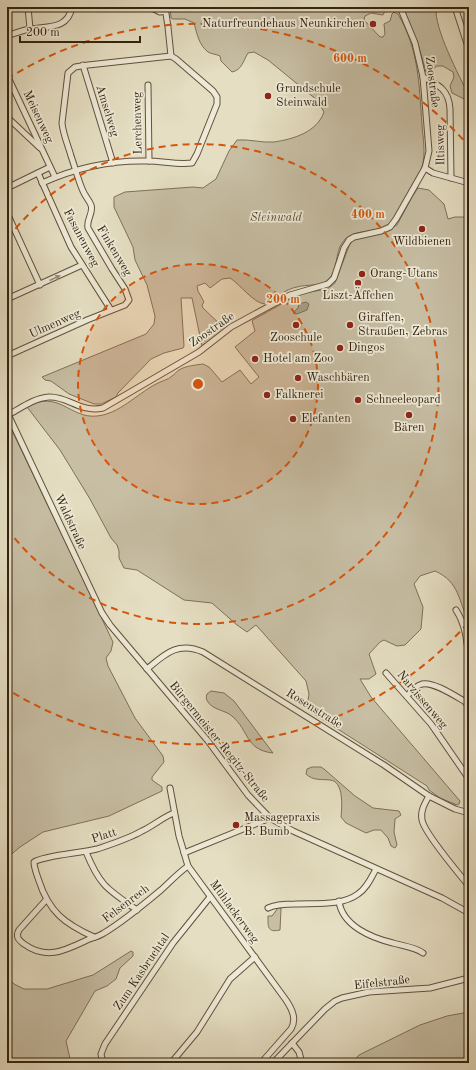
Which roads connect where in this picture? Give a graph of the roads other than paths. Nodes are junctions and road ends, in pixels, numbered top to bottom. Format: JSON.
{"nodes":[{"id":1,"x":28,"y":7,"type":"edge"},
{"id":2,"x":72,"y":7,"type":"edge"},
{"id":3,"x":150,"y":7,"type":"edge"},
{"id":4,"x":400,"y":7,"type":"edge"},
{"id":5,"x":455,"y":7,"type":"edge"},
{"id":6,"x":166,"y":9,"type":"edge"},
{"id":7,"x":30,"y":29,"type":"junction"},
{"id":8,"x":7,"y":36,"type":"edge"},
{"id":9,"x":468,"y":44,"type":"edge"},
{"id":10,"x":469,"y":50,"type":"edge"},
{"id":11,"x":171,"y":56,"type":"junction"},
{"id":12,"x":83,"y":66,"type":"junction"},
{"id":13,"x":7,"y":75,"type":"edge"},
{"id":14,"x":423,"y":77,"type":"junction"},
{"id":15,"x":148,"y":85,"type":"dead end"},
{"id":16,"x":7,"y":117,"type":"edge"},
{"id":17,"x":42,"y":150,"type":"junction"},
{"id":18,"x":149,"y":161,"type":"junction"},
{"id":19,"x":113,"y":163,"type":"junction"},
{"id":20,"x":50,"y":167,"type":"junction"},
{"id":21,"x":426,"y":168,"type":"junction"},
{"id":22,"x":76,"y":171,"type":"junction"},
{"id":23,"x":38,"y":173,"type":"junction"},
{"id":24,"x":55,"y":177,"type":"junction"},
{"id":25,"x":451,"y":178,"type":"junction"},
{"id":26,"x":42,"y":183,"type":"junction"},
{"id":27,"x":469,"y":183,"type":"edge"},
{"id":28,"x":7,"y":188,"type":"edge"},
{"id":29,"x":7,"y":213,"type":"edge"},
{"id":30,"x":82,"y":265,"type":"junction"},
{"id":31,"x":40,"y":285,"type":"junction"},
{"id":32,"x":7,"y":299,"type":"edge"},
{"id":33,"x":111,"y":310,"type":"junction"},
{"id":34,"x":7,"y":356,"type":"edge"},
{"id":35,"x":8,"y":414,"type":"edge"},
{"id":36,"x":456,"y":610,"type":"dead end"},
{"id":37,"x":119,"y":637,"type":"joint"},
{"id":38,"x":469,"y":660,"type":"edge"},
{"id":39,"x":147,"y":669,"type":"junction"},
{"id":40,"x":386,"y":673,"type":"dead end"},
{"id":41,"x":469,"y":695,"type":"edge"},
{"id":42,"x":407,"y":696,"type":"junction"},
{"id":43,"x":467,"y":704,"type":"edge"},
{"id":44,"x":469,"y":779,"type":"edge"},
{"id":45,"x":170,"y":788,"type":"dead end"},
{"id":46,"x":430,"y":796,"type":"junction"},
{"id":47,"x":174,"y":814,"type":"junction"},
{"id":48,"x":469,"y":814,"type":"edge"},
{"id":49,"x":270,"y":818,"type":"junction"},
{"id":50,"x":86,"y":852,"type":"junction"},
{"id":51,"x":184,"y":853,"type":"junction"},
{"id":52,"x":188,"y":866,"type":"junction"},
{"id":53,"x":376,"y":869,"type":"junction"},
{"id":54,"x":469,"y":886,"type":"edge"},
{"id":55,"x":210,"y":897,"type":"junction"},
{"id":56,"x":46,"y":900,"type":"junction"},
{"id":57,"x":339,"y":901,"type":"junction"},
{"id":58,"x":268,"y":908,"type":"dead end"},
{"id":59,"x":137,"y":910,"type":"junction"},
{"id":60,"x":469,"y":913,"type":"edge"},
{"id":61,"x":94,"y":937,"type":"junction"},
{"id":62,"x":423,"y":953,"type":"dead end"},
{"id":63,"x":255,"y":957,"type":"junction"},
{"id":64,"x":469,"y":978,"type":"edge"},
{"id":65,"x":292,"y":1043,"type":"junction"},
{"id":66,"x":103,"y":1063,"type":"edge"},
{"id":67,"x":171,"y":1063,"type":"edge"},
{"id":68,"x":261,"y":1063,"type":"edge"},
{"id":69,"x":273,"y":1063,"type":"edge"},
{"id":70,"x":302,"y":1063,"type":"edge"}],
"edges":[{"from":1,"to":7,"type":"street"},
{"from":2,"to":7,"type":"street"},
{"from":3,"to":6,"type":"street"},
{"from":4,"to":14,"type":"street","name":"Zoostraße"},
{"from":5,"to":9,"type":"street"},
{"from":6,"to":11,"type":"street"},
{"from":7,"to":8,"type":"street"},
{"from":9,"to":10,"type":"street"},
{"from":11,"to":12,"type":"street"},
{"from":11,"to":18,"type":"street"},
{"from":12,"to":19,"type":"street","name":"Amselweg"},
{"from":12,"to":22,"type":"street"},
{"from":13,"to":17,"type":"street","name":"Meisenweg"},
{"from":14,"to":21,"type":"street","name":"Zoostraße"},
{"from":14,"to":25,"type":"street","name":"Iltisweg"},
{"from":15,"to":18,"type":"street","name":"Lerchenweg"},
{"from":16,"to":17,"type":"street"},
{"from":17,"to":20,"type":"street","name":"Meisenweg"},
{"from":18,"to":19,"type":"street"},
{"from":19,"to":22,"type":"street"},
{"from":20,"to":23,"type":"street"},
{"from":20,"to":24,"type":"street","name":"Meisenweg"},
{"from":21,"to":25,"type":"street"},
{"from":21,"to":35,"type":"street","name":"Zoostraße"},
{"from":22,"to":24,"type":"street"},
{"from":22,"to":33,"type":"street","name":"Finkenweg"},
{"from":23,"to":26,"type":"street","name":"Fasanenweg"},
{"from":23,"to":28,"type":"street"},
{"from":24,"to":26,"type":"street"},
{"from":25,"to":27,"type":"street"},
{"from":26,"to":30,"type":"street","name":"Fasanenweg"},
{"from":29,"to":31,"type":"street"},
{"from":31,"to":30,"type":"street","one_way":true},
{"from":30,"to":33,"type":"street","name":"Fasanenweg"},
{"from":31,"to":32,"type":"street"},
{"from":33,"to":34,"type":"street","name":"Ulmenweg"},
{"from":35,"to":37,"type":"street","name":"Waldstraße"},
{"from":36,"to":38,"type":"street"},
{"from":37,"to":39,"type":"street","name":"Bürgermeister-Regitz-Straße"},
{"from":39,"to":46,"type":"street","name":"Rosenstraße"},
{"from":39,"to":49,"type":"street","name":"Bürgermeister-Regitz-Straße"},
{"from":40,"to":42,"type":"street","name":"Narzissenweg"},
{"from":41,"to":43,"type":"street"},
{"from":42,"to":43,"type":"street"},
{"from":42,"to":44,"type":"street","name":"Narzissenweg"},
{"from":45,"to":47,"type":"street","name":"Mühlackerweg"},
{"from":46,"to":48,"type":"street","name":"Rosenstraße"},
{"from":46,"to":54,"type":"street"},
{"from":47,"to":50,"type":"street","name":"Platt"},
{"from":47,"to":51,"type":"street","name":"Mühlackerweg"},
{"from":49,"to":51,"type":"street"},
{"from":49,"to":53,"type":"street","name":"Bürgermeister-Regitz-Straße"},
{"from":50,"to":56,"type":"street","name":"Platt"},
{"from":50,"to":59,"type":"street"},
{"from":51,"to":52,"type":"street","name":"Mühlackerweg"},
{"from":52,"to":55,"type":"street","name":"Mühlackerweg"},
{"from":52,"to":59,"type":"street","name":"Felsenrech"},
{"from":53,"to":57,"type":"street"},
{"from":53,"to":60,"type":"street","name":"Bürgermeister-Regitz-Straße"},
{"from":55,"to":63,"type":"street","name":"Mühlackerweg"},
{"from":55,"to":66,"type":"street","name":"Zum Kasbruchtal"},
{"from":56,"to":61,"type":"street"},
{"from":56,"to":61,"type":"street","name":"Felsenrech"},
{"from":57,"to":58,"type":"street"},
{"from":57,"to":62,"type":"street"},
{"from":59,"to":61,"type":"street","name":"Felsenrech"},
{"from":63,"to":67,"type":"street"},
{"from":63,"to":68,"type":"street","name":"Mühlackerweg"},
{"from":64,"to":65,"type":"street","name":"Eifelstraße"},
{"from":65,"to":69,"type":"street","name":"Eifelstraße"},
{"from":65,"to":70,"type":"street"}]}
